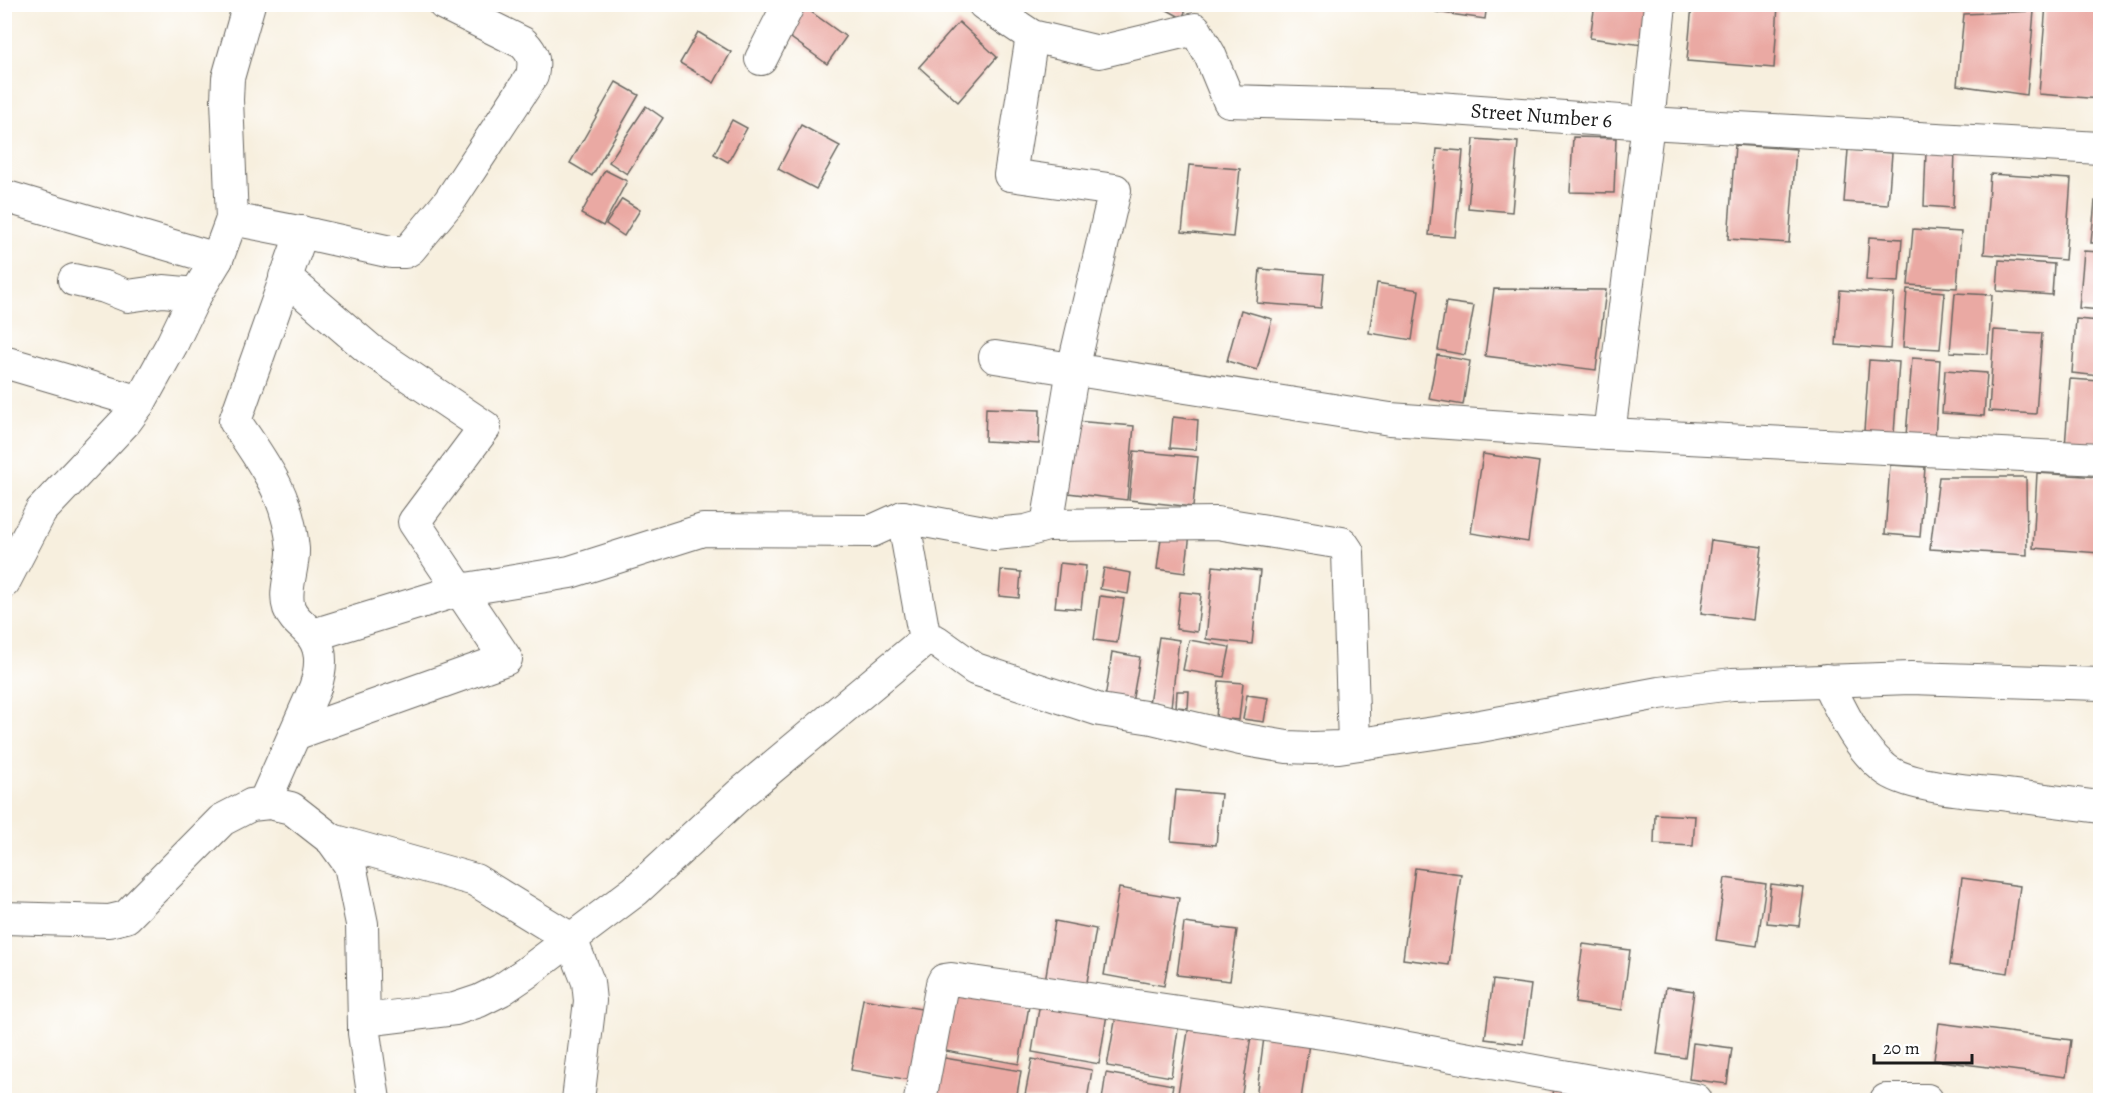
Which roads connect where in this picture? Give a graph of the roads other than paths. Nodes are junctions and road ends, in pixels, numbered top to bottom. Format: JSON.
{"nodes":[{"id":1,"x":249,"y":4,"type":"edge"},
{"id":2,"x":444,"y":4,"type":"edge"},
{"id":3,"x":789,"y":4,"type":"edge"},
{"id":4,"x":984,"y":4,"type":"edge"},
{"id":5,"x":1660,"y":4,"type":"edge"},
{"id":6,"x":1032,"y":36,"type":"junction"},
{"id":7,"x":761,"y":58,"type":"dead end"},
{"id":8,"x":1648,"y":123,"type":"junction"},
{"id":9,"x":2100,"y":148,"type":"edge"},
{"id":10,"x":4,"y":196,"type":"edge"},
{"id":11,"x":232,"y":219,"type":"junction"},
{"id":12,"x":302,"y":232,"type":"junction"},
{"id":13,"x":217,"y":259,"type":"junction"},
{"id":14,"x":285,"y":277,"type":"junction"},
{"id":15,"x":74,"y":280,"type":"dead end"},
{"id":16,"x":196,"y":294,"type":"junction"},
{"id":17,"x":995,"y":357,"type":"dead end"},
{"id":18,"x":4,"y":362,"type":"edge"},
{"id":19,"x":1073,"y":369,"type":"junction"},
{"id":20,"x":140,"y":402,"type":"junction"},
{"id":21,"x":1609,"y":434,"type":"junction"},
{"id":22,"x":2100,"y":459,"type":"edge"},
{"id":23,"x":903,"y":517,"type":"junction"},
{"id":24,"x":1047,"y":525,"type":"junction"},
{"id":25,"x":4,"y":582,"type":"edge"},
{"id":26,"x":460,"y":590,"type":"junction"},
{"id":27,"x":313,"y":635,"type":"junction"},
{"id":28,"x":925,"y":640,"type":"junction"},
{"id":29,"x":1826,"y":680,"type":"junction"},
{"id":30,"x":2100,"y":684,"type":"edge"},
{"id":31,"x":295,"y":734,"type":"junction"},
{"id":32,"x":1354,"y":744,"type":"junction"},
{"id":33,"x":264,"y":803,"type":"junction"},
{"id":34,"x":2100,"y":807,"type":"edge"},
{"id":35,"x":332,"y":840,"type":"junction"},
{"id":36,"x":4,"y":918,"type":"edge"},
{"id":37,"x":571,"y":939,"type":"junction"},
{"id":38,"x":364,"y":1026,"type":"junction"},
{"id":39,"x":1634,"y":1095,"type":"edge"},
{"id":40,"x":374,"y":1101,"type":"edge"},
{"id":41,"x":578,"y":1101,"type":"edge"},
{"id":42,"x":920,"y":1101,"type":"edge"},
{"id":43,"x":1696,"y":1101,"type":"edge"},
{"id":44,"x":1886,"y":1101,"type":"edge"},
{"id":45,"x":1927,"y":1101,"type":"edge"}],
"edges":[{"from":1,"to":11,"type":"street"},
{"from":2,"to":12,"type":"street"},
{"from":3,"to":7,"type":"street"},
{"from":4,"to":6,"type":"street"},
{"from":5,"to":8,"type":"street"},
{"from":6,"to":8,"type":"street","name":"Street Number 6"},
{"from":6,"to":19,"type":"street"},
{"from":8,"to":9,"type":"street","name":"Street Number 6"},
{"from":8,"to":21,"type":"street"},
{"from":10,"to":13,"type":"street"},
{"from":11,"to":12,"type":"street"},
{"from":11,"to":13,"type":"street"},
{"from":12,"to":14,"type":"street"},
{"from":13,"to":16,"type":"street"},
{"from":14,"to":26,"type":"street"},
{"from":14,"to":27,"type":"street"},
{"from":15,"to":16,"type":"street"},
{"from":16,"to":20,"type":"street"},
{"from":17,"to":19,"type":"street"},
{"from":18,"to":20,"type":"street"},
{"from":19,"to":21,"type":"street"},
{"from":19,"to":24,"type":"street"},
{"from":20,"to":25,"type":"street"},
{"from":21,"to":22,"type":"street"},
{"from":23,"to":24,"type":"street"},
{"from":23,"to":26,"type":"street"},
{"from":23,"to":28,"type":"street"},
{"from":24,"to":32,"type":"street"},
{"from":26,"to":27,"type":"street"},
{"from":26,"to":31,"type":"street"},
{"from":27,"to":31,"type":"street"},
{"from":28,"to":32,"type":"street"},
{"from":28,"to":37,"type":"street"},
{"from":29,"to":30,"type":"street"},
{"from":29,"to":32,"type":"street"},
{"from":29,"to":34,"type":"street"},
{"from":31,"to":33,"type":"street"},
{"from":33,"to":35,"type":"street"},
{"from":33,"to":36,"type":"street"},
{"from":35,"to":37,"type":"street"},
{"from":35,"to":38,"type":"street"},
{"from":37,"to":38,"type":"street"},
{"from":37,"to":41,"type":"street"},
{"from":38,"to":40,"type":"street"},
{"from":39,"to":42,"type":"street"},
{"from":39,"to":43,"type":"street"},
{"from":44,"to":45,"type":"street"}]}
